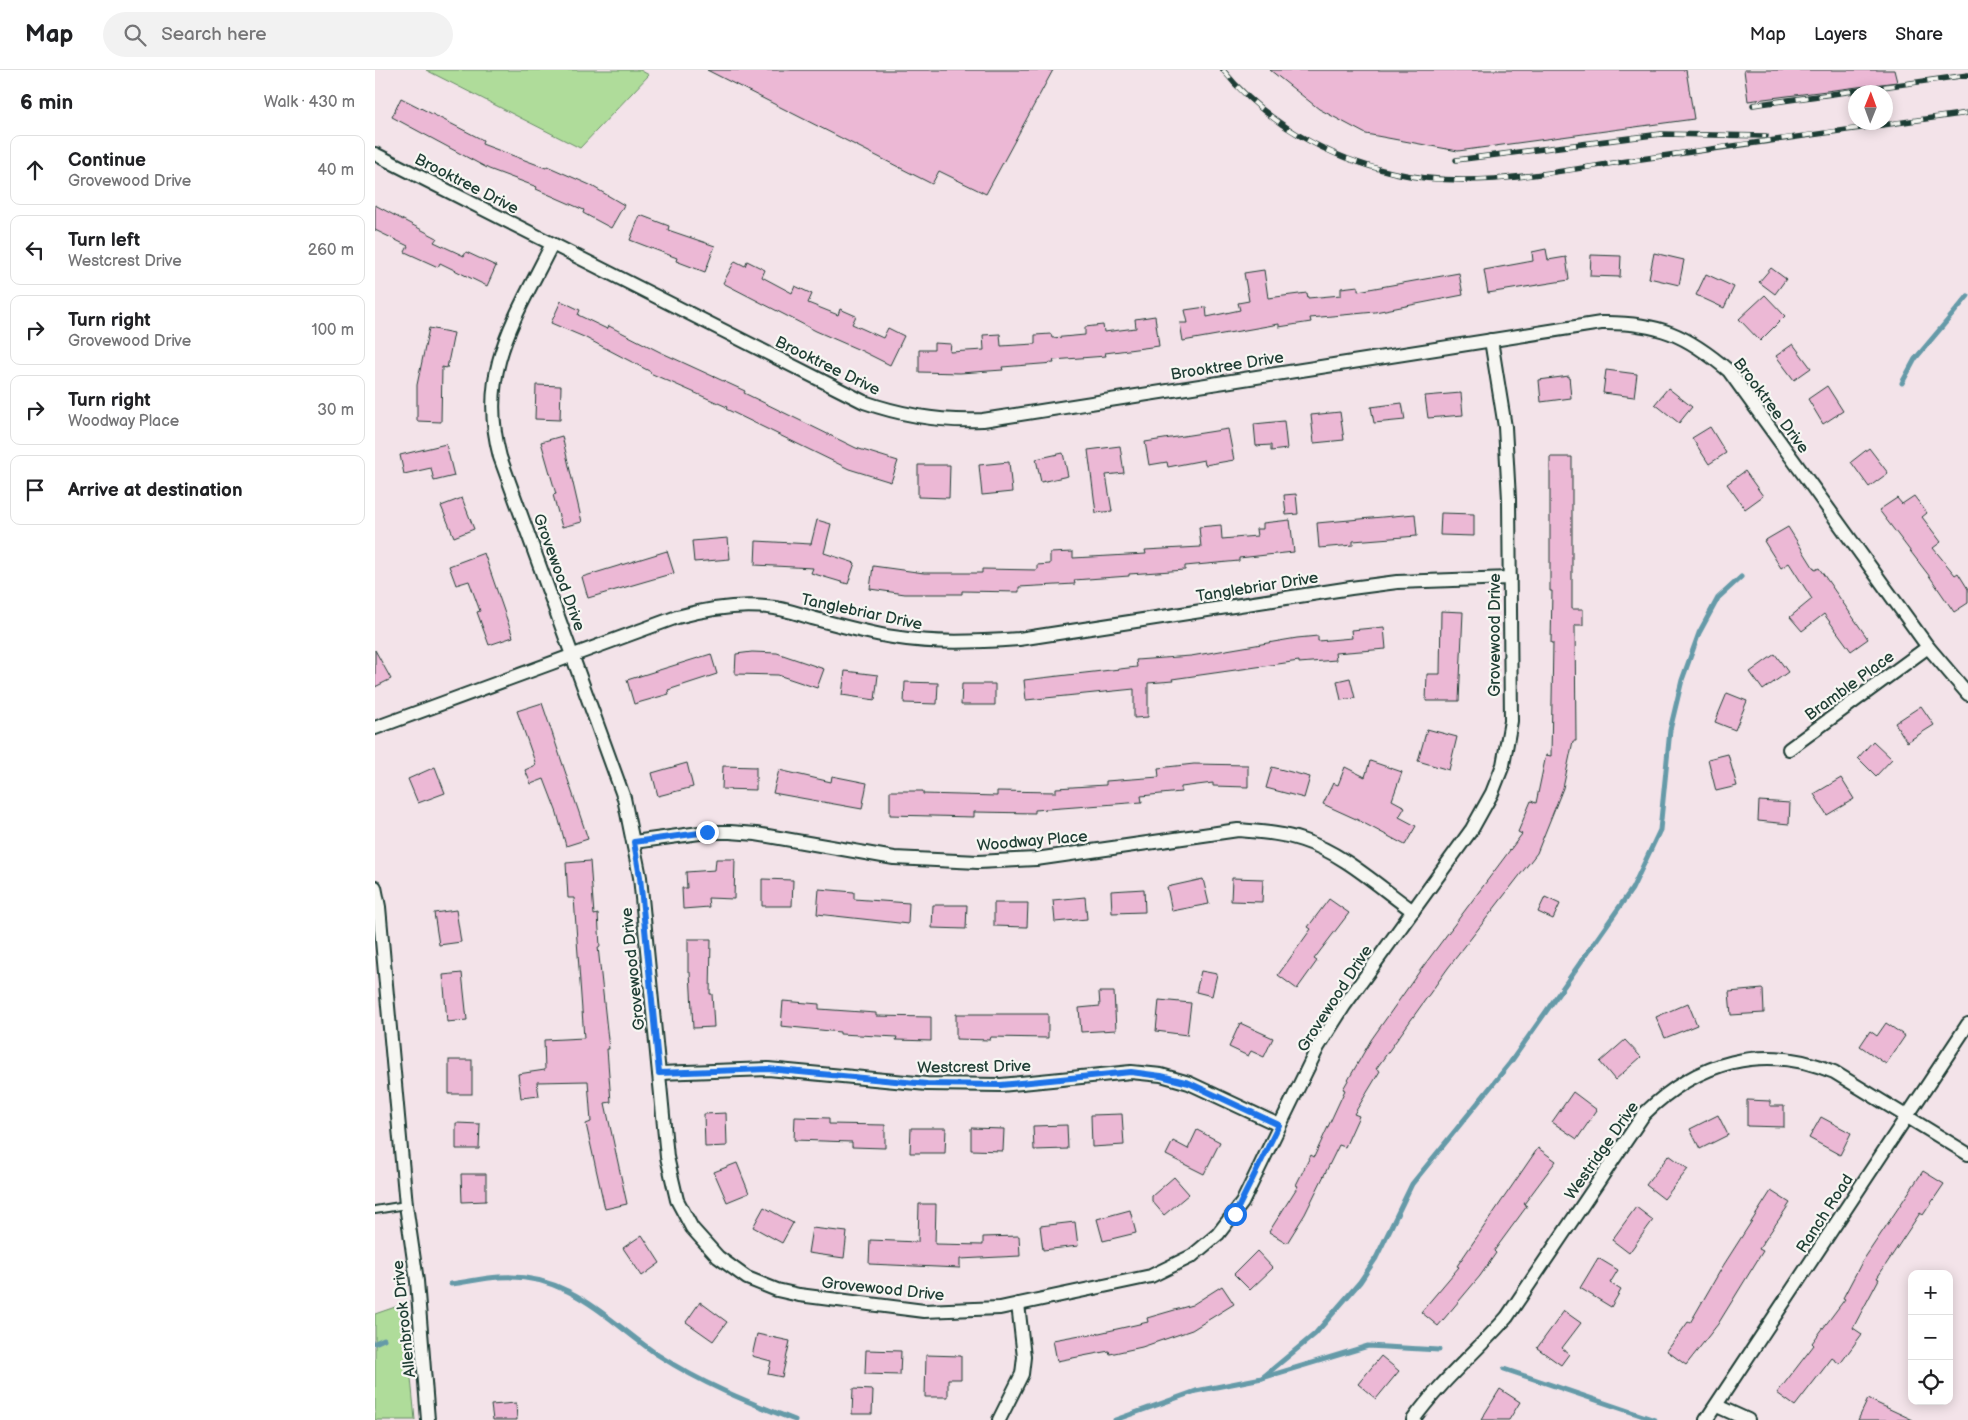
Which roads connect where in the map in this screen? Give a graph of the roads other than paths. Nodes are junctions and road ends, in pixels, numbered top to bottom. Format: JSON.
{"nodes":[{"id":1,"x":375,"y":154,"type":"edge"},
{"id":2,"x":552,"y":244,"type":"junction"},
{"id":3,"x":1491,"y":340,"type":"junction"},
{"id":4,"x":1510,"y":578,"type":"junction"},
{"id":5,"x":1928,"y":647,"type":"junction"},
{"id":6,"x":573,"y":655,"type":"junction"},
{"id":7,"x":1968,"y":694,"type":"edge"},
{"id":8,"x":375,"y":728,"type":"edge"},
{"id":9,"x":1789,"y":749,"type":"dead end"},
{"id":10,"x":634,"y":842,"type":"junction"},
{"id":11,"x":375,"y":887,"type":"edge"},
{"id":12,"x":1413,"y":911,"type":"junction"},
{"id":13,"x":1968,"y":1024,"type":"edge"},
{"id":14,"x":659,"y":1073,"type":"junction"},
{"id":15,"x":1907,"y":1116,"type":"junction"},
{"id":16,"x":1279,"y":1125,"type":"junction"},
{"id":17,"x":1968,"y":1154,"type":"edge"},
{"id":18,"x":406,"y":1205,"type":"junction"},
{"id":19,"x":375,"y":1210,"type":"edge"},
{"id":20,"x":1018,"y":1304,"type":"junction"},
{"id":21,"x":1717,"y":1406,"type":"junction"},
{"id":22,"x":428,"y":1420,"type":"edge"},
{"id":23,"x":999,"y":1420,"type":"edge"},
{"id":24,"x":1413,"y":1420,"type":"edge"},
{"id":25,"x":1706,"y":1420,"type":"edge"},
{"id":26,"x":1748,"y":1420,"type":"edge"}],
"edges":[{"from":1,"to":2,"type":"street","name":"Brooktree Drive"},
{"from":2,"to":3,"type":"street","name":"Brooktree Drive"},
{"from":2,"to":6,"type":"street","name":"Grovewood Drive"},
{"from":3,"to":4,"type":"street","name":"Grovewood Drive"},
{"from":3,"to":5,"type":"street","name":"Brooktree Drive"},
{"from":4,"to":6,"type":"street","name":"Tanglebriar Drive"},
{"from":4,"to":12,"type":"street","name":"Grovewood Drive"},
{"from":5,"to":7,"type":"street","name":"Brooktree Drive"},
{"from":5,"to":9,"type":"street","name":"Bramble Place"},
{"from":6,"to":8,"type":"street","name":"Tanglebriar Drive"},
{"from":6,"to":10,"type":"street","name":"Grovewood Drive"},
{"from":10,"to":12,"type":"street","name":"Woodway Place"},
{"from":10,"to":14,"type":"street","name":"Grovewood Drive"},
{"from":11,"to":18,"type":"street","name":"Allenbrook Drive"},
{"from":12,"to":16,"type":"street","name":"Grovewood Drive"},
{"from":13,"to":15,"type":"street","name":"Ranch Road"},
{"from":14,"to":16,"type":"street","name":"Westcrest Drive"},
{"from":14,"to":20,"type":"street","name":"Grovewood Drive"},
{"from":15,"to":17,"type":"street","name":"Westridge Drive"},
{"from":15,"to":21,"type":"street","name":"Ranch Road"},
{"from":15,"to":24,"type":"street","name":"Westridge Drive"},
{"from":16,"to":20,"type":"street","name":"Grovewood Drive"},
{"from":18,"to":19,"type":"lane"},
{"from":18,"to":22,"type":"street","name":"Allenbrook Drive"},
{"from":20,"to":23,"type":"street"},
{"from":21,"to":25,"type":"street","name":"Ranch Road"},
{"from":21,"to":26,"type":"street"}]}
